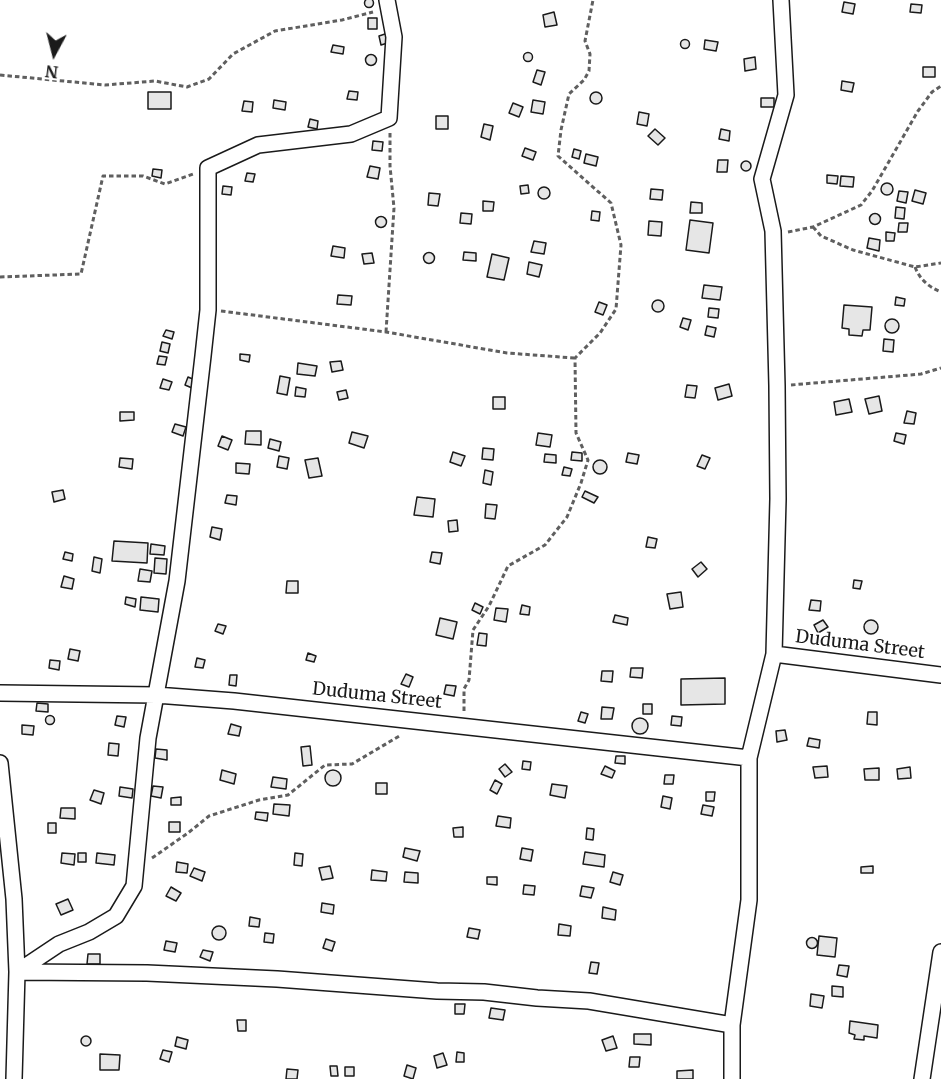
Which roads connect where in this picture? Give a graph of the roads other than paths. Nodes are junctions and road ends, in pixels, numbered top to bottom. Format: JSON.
{"nodes":[{"id":1,"x":781,"y":0,"type":"edge"},
{"id":2,"x":387,"y":4,"type":"edge"},
{"id":3,"x":774,"y":654,"type":"junction"},
{"id":4,"x":941,"y":675,"type":"edge"},
{"id":5,"x":0,"y":693,"type":"edge"},
{"id":6,"x":156,"y":695,"type":"junction"},
{"id":7,"x":749,"y":758,"type":"junction"},
{"id":8,"x":0,"y":763,"type":"edge"},
{"id":9,"x":941,"y":951,"type":"edge"},
{"id":10,"x":17,"y":972,"type":"junction"},
{"id":11,"x":732,"y":1024,"type":"junction"},
{"id":12,"x":14,"y":1079,"type":"edge"},
{"id":13,"x":732,"y":1079,"type":"edge"},
{"id":14,"x":922,"y":1079,"type":"edge"}],
"edges":[{"from":1,"to":3,"type":"street"},
{"from":2,"to":6,"type":"street"},
{"from":3,"to":4,"type":"street","name":"Duduma Street"},
{"from":3,"to":7,"type":"street"},
{"from":5,"to":6,"type":"street","name":"Duduma Street"},
{"from":6,"to":7,"type":"street","name":"Duduma Street"},
{"from":6,"to":10,"type":"street"},
{"from":7,"to":11,"type":"street"},
{"from":8,"to":10,"type":"street"},
{"from":9,"to":14,"type":"street"},
{"from":10,"to":11,"type":"street"},
{"from":10,"to":12,"type":"street"},
{"from":11,"to":13,"type":"street"}]}
